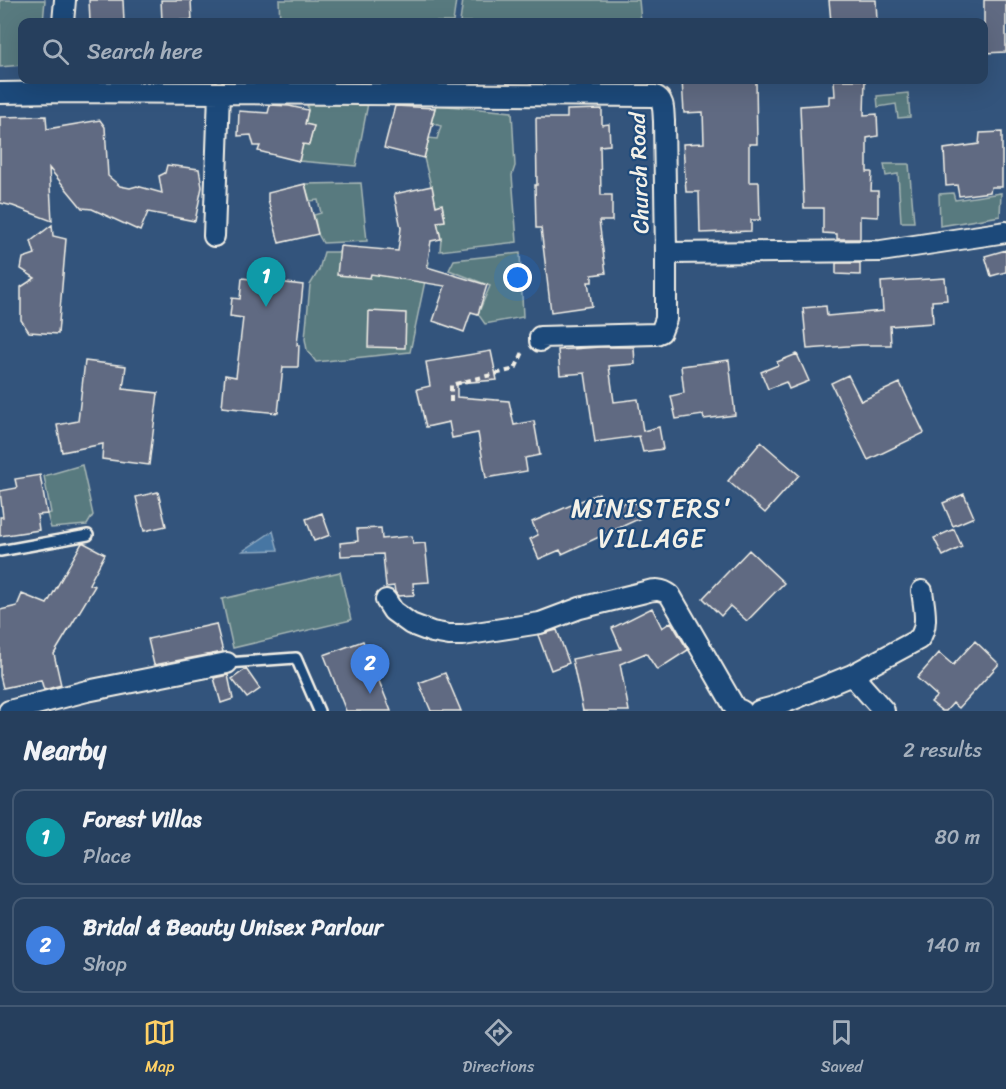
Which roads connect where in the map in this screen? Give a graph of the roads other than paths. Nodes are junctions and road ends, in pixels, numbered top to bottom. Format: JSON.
{"nodes":[{"id":1,"x":64,"y":0,"type":"edge"},
{"id":2,"x":63,"y":18,"type":"edge"},
{"id":3,"x":60,"y":86,"type":"edge"},
{"id":4,"x":0,"y":93,"type":"edge"},
{"id":5,"x":219,"y":93,"type":"junction"},
{"id":6,"x":1006,"y":232,"type":"edge"},
{"id":7,"x":214,"y":236,"type":"dead end"},
{"id":8,"x":666,"y":253,"type":"junction"},
{"id":9,"x":540,"y":339,"type":"road end"},
{"id":10,"x":87,"y":535,"type":"dead end"},
{"id":11,"x":0,"y":551,"type":"edge"},
{"id":12,"x":922,"y":591,"type":"dead end"},
{"id":13,"x":386,"y":600,"type":"dead end"},
{"id":14,"x":227,"y":663,"type":"joint"},
{"id":15,"x":852,"y":675,"type":"junction"},
{"id":16,"x":9,"y":711,"type":"edge"},
{"id":17,"x":320,"y":711,"type":"edge"},
{"id":18,"x":742,"y":711,"type":"edge"},
{"id":19,"x":759,"y":711,"type":"edge"},
{"id":20,"x":884,"y":711,"type":"edge"}],
"edges":[{"from":1,"to":2,"type":"street"},
{"from":3,"to":4,"type":"street","name":"Church Road"},
{"from":3,"to":5,"type":"street","name":"Church Road"},
{"from":5,"to":7,"type":"street"},
{"from":5,"to":8,"type":"street","name":"Church Road"},
{"from":6,"to":8,"type":"street","name":"Church Road"},
{"from":8,"to":9,"type":"street"},
{"from":10,"to":11,"type":"lane"},
{"from":12,"to":15,"type":"street"},
{"from":13,"to":18,"type":"street"},
{"from":14,"to":16,"type":"street"},
{"from":14,"to":17,"type":"lane"},
{"from":15,"to":19,"type":"street"},
{"from":15,"to":20,"type":"street"}]}
